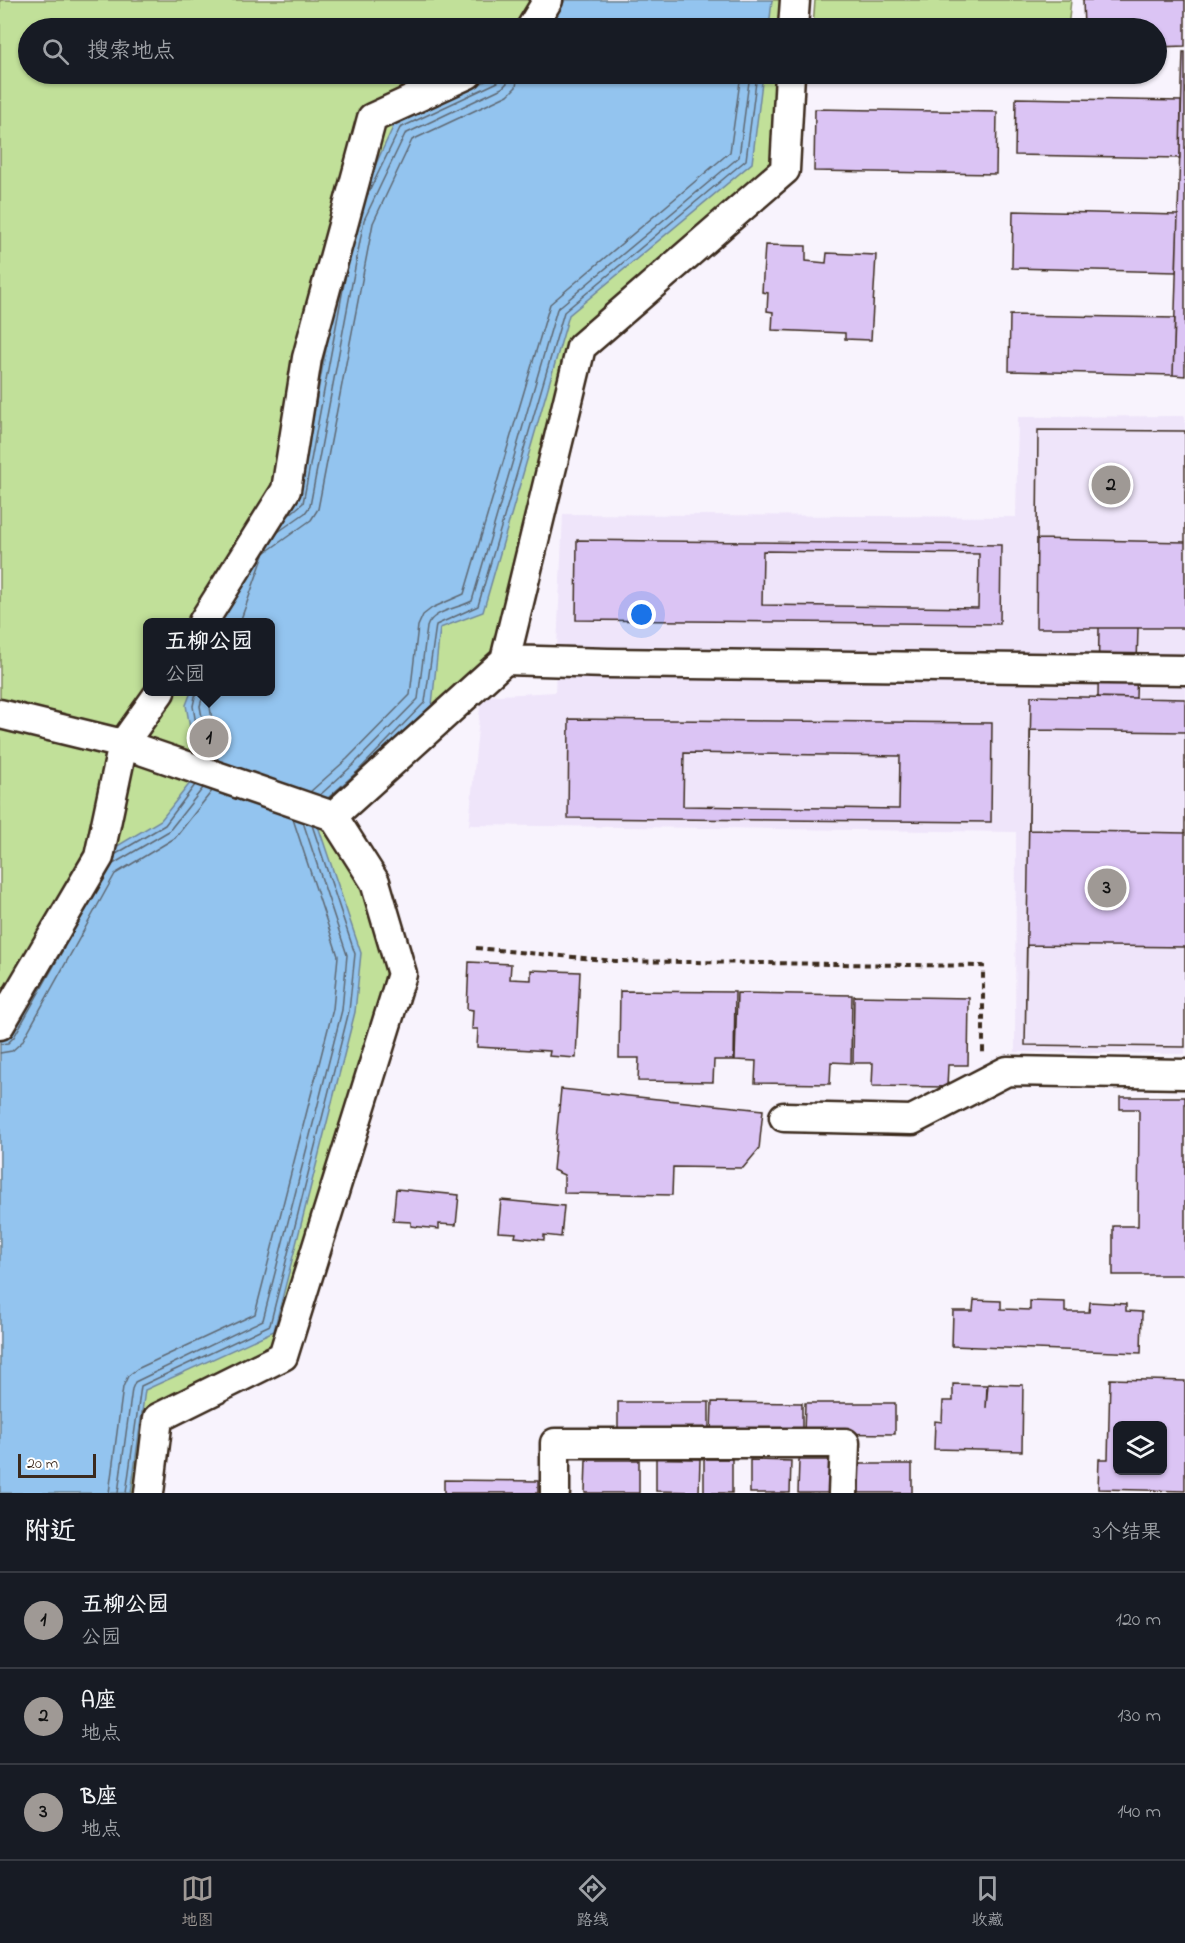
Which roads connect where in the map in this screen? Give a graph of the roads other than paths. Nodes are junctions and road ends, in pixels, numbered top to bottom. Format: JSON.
{"nodes":[{"id":1,"x":549,"y":0,"type":"edge"},
{"id":2,"x":795,"y":0,"type":"edge"},
{"id":3,"x":537,"y":18,"type":"edge"},
{"id":4,"x":794,"y":18,"type":"edge"},
{"id":5,"x":446,"y":84,"type":"edge"},
{"id":6,"x":789,"y":84,"type":"edge"},
{"id":7,"x":206,"y":618,"type":"edge"},
{"id":8,"x":505,"y":660,"type":"junction"},
{"id":9,"x":1185,"y":670,"type":"edge"},
{"id":10,"x":157,"y":696,"type":"edge"},
{"id":11,"x":0,"y":714,"type":"edge"},
{"id":12,"x":123,"y":744,"type":"junction"},
{"id":13,"x":330,"y":815,"type":"junction"},
{"id":14,"x":0,"y":1025,"type":"edge"},
{"id":15,"x":1185,"y":1074,"type":"edge"},
{"id":16,"x":784,"y":1117,"type":"dead end"},
{"id":17,"x":149,"y":1493,"type":"edge"},
{"id":18,"x":555,"y":1493,"type":"edge"},
{"id":19,"x":843,"y":1493,"type":"edge"}],
"edges":[{"from":1,"to":3,"type":"street"},
{"from":2,"to":4,"type":"street"},
{"from":5,"to":7,"type":"street"},
{"from":6,"to":8,"type":"street"},
{"from":8,"to":9,"type":"street"},
{"from":8,"to":13,"type":"street"},
{"from":10,"to":12,"type":"street"},
{"from":11,"to":12,"type":"street"},
{"from":12,"to":13,"type":"street"},
{"from":12,"to":14,"type":"street"},
{"from":13,"to":17,"type":"street"},
{"from":15,"to":16,"type":"street"},
{"from":18,"to":19,"type":"street"}]}
